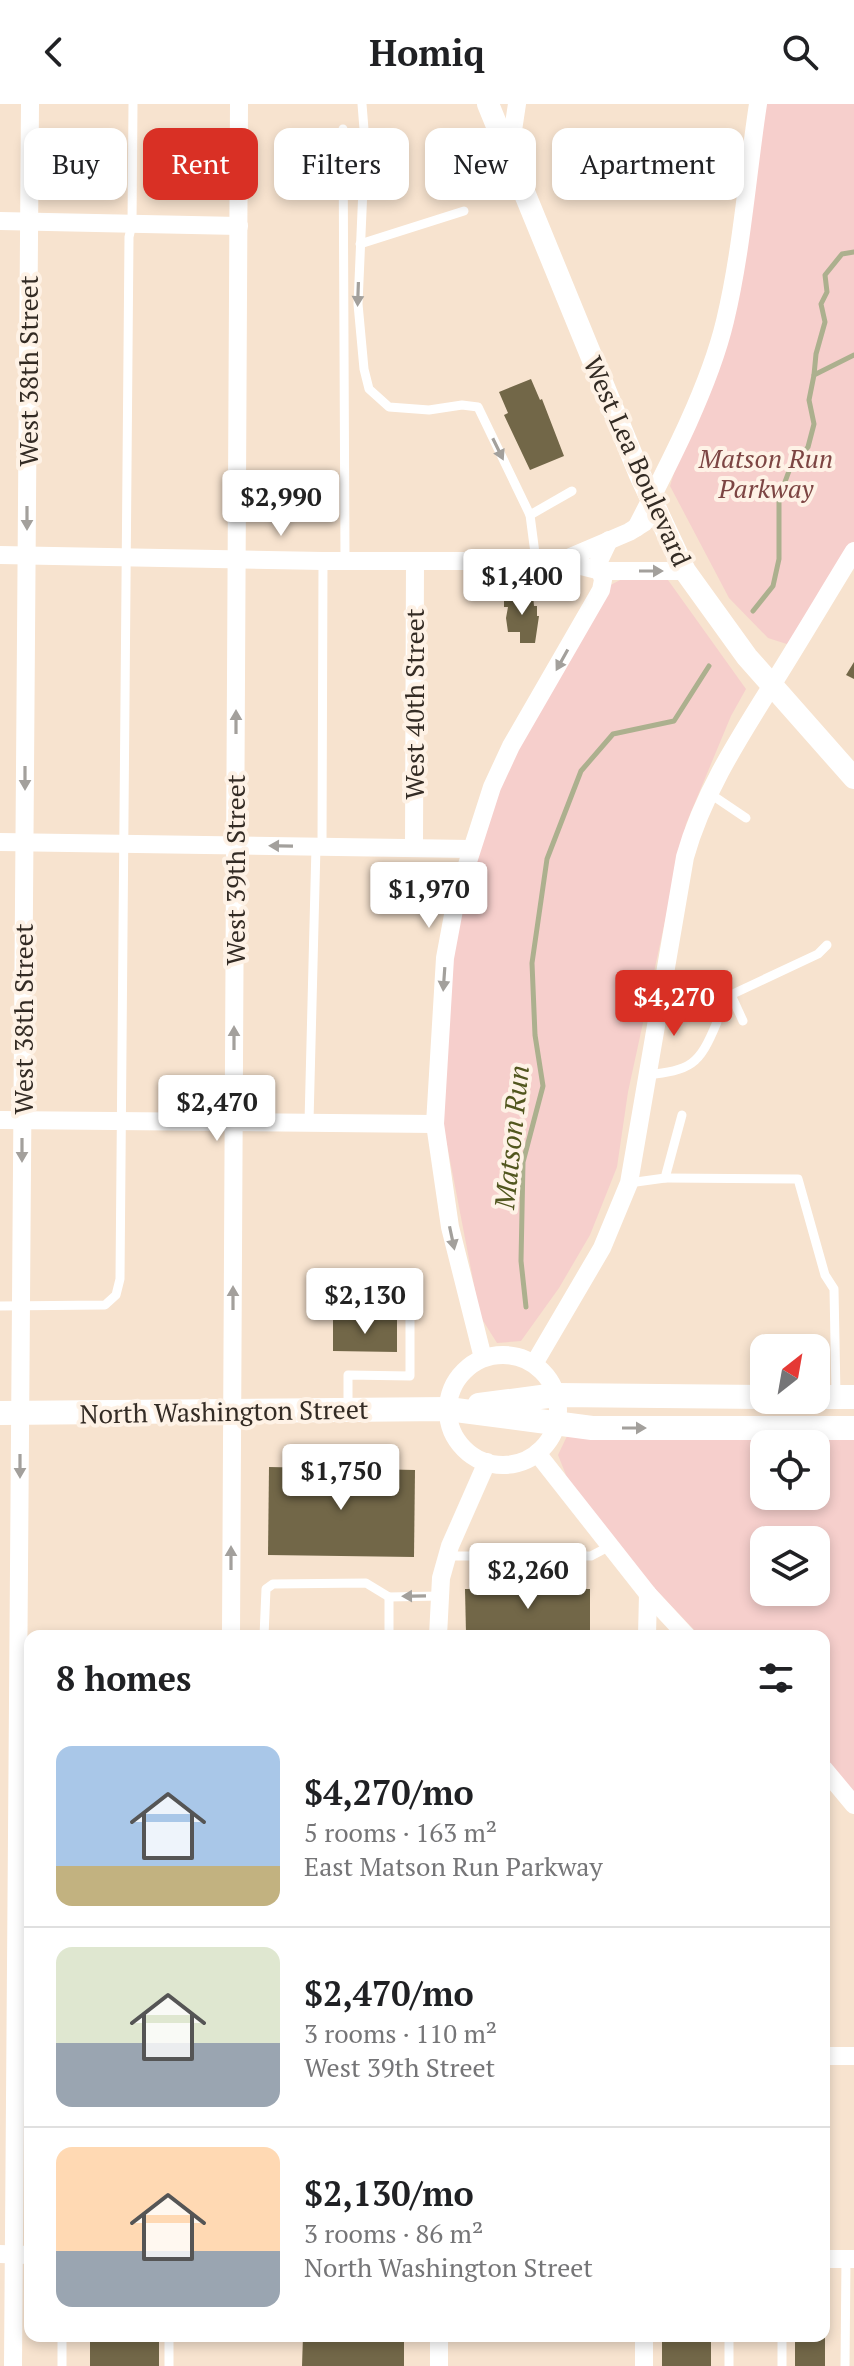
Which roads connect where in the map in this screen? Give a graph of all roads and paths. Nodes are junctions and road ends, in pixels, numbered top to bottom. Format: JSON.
{"nodes":[{"id":1,"x":30,"y":104,"type":"edge"},
{"id":2,"x":133,"y":104,"type":"edge"},
{"id":3,"x":239,"y":104,"type":"edge"},
{"id":4,"x":362,"y":104,"type":"edge"},
{"id":5,"x":488,"y":104,"type":"edge"},
{"id":6,"x":517,"y":104,"type":"edge"},
{"id":7,"x":758,"y":104,"type":"edge"},
{"id":8,"x":498,"y":128,"type":"edge"},
{"id":9,"x":513,"y":128,"type":"edge"},
{"id":10,"x":343,"y":200,"type":"edge"},
{"id":11,"x":527,"y":200,"type":"edge"},
{"id":12,"x":464,"y":211,"type":"dead end"},
{"id":13,"x":0,"y":221,"type":"edge"},
{"id":14,"x":29,"y":222,"type":"junction"},
{"id":15,"x":132,"y":224,"type":"junction"},
{"id":16,"x":239,"y":226,"type":"junction"},
{"id":17,"x":360,"y":244,"type":"junction"},
{"id":18,"x":572,"y":491,"type":"dead end"},
{"id":19,"x":653,"y":506,"type":"junction"},
{"id":20,"x":530,"y":515,"type":"junction"},
{"id":21,"x":609,"y":540,"type":"junction"},
{"id":22,"x":854,"y":551,"type":"edge"},
{"id":23,"x":0,"y":555,"type":"edge"},
{"id":24,"x":26,"y":555,"type":"junction"},
{"id":25,"x":128,"y":557,"type":"junction"},
{"id":26,"x":237,"y":558,"type":"junction"},
{"id":27,"x":345,"y":560,"type":"junction"},
{"id":28,"x":323,"y":561,"type":"junction"},
{"id":29,"x":415,"y":561,"type":"junction"},
{"id":30,"x":536,"y":561,"type":"junction"},
{"id":31,"x":561,"y":561,"type":"junction"},
{"id":32,"x":601,"y":571,"type":"junction"},
{"id":33,"x":685,"y":571,"type":"junction"},
{"id":34,"x":772,"y":686,"type":"junction"},
{"id":35,"x":854,"y":778,"type":"edge"},
{"id":36,"x":709,"y":793,"type":"junction"},
{"id":37,"x":746,"y":818,"type":"dead end"},
{"id":38,"x":0,"y":842,"type":"edge"},
{"id":39,"x":24,"y":843,"type":"junction"},
{"id":40,"x":125,"y":844,"type":"junction"},
{"id":41,"x":235,"y":845,"type":"junction"},
{"id":42,"x":319,"y":846,"type":"junction"},
{"id":43,"x":414,"y":847,"type":"junction"},
{"id":44,"x":471,"y":849,"type":"junction"},
{"id":45,"x":827,"y":945,"type":"dead end"},
{"id":46,"x":731,"y":995,"type":"junction"},
{"id":47,"x":720,"y":1000,"type":"dead end"},
{"id":48,"x":743,"y":1021,"type":"dead end"},
{"id":49,"x":717,"y":1022,"type":"dead end"},
{"id":50,"x":646,"y":1075,"type":"junction"},
{"id":51,"x":682,"y":1115,"type":"dead end"},
{"id":52,"x":0,"y":1120,"type":"edge"},
{"id":53,"x":22,"y":1120,"type":"junction"},
{"id":54,"x":122,"y":1121,"type":"junction"},
{"id":55,"x":234,"y":1122,"type":"junction"},
{"id":56,"x":309,"y":1122,"type":"junction"},
{"id":57,"x":435,"y":1124,"type":"junction"},
{"id":58,"x":665,"y":1178,"type":"junction"},
{"id":59,"x":629,"y":1183,"type":"junction"},
{"id":60,"x":0,"y":1306,"type":"edge"},
{"id":61,"x":21,"y":1306,"type":"junction"},
{"id":62,"x":351,"y":1313,"type":"dead end"},
{"id":63,"x":483,"y":1358,"type":"junction"},
{"id":64,"x":534,"y":1364,"type":"junction"},
{"id":65,"x":556,"y":1395,"type":"junction"},
{"id":66,"x":750,"y":1397,"type":"edge"},
{"id":67,"x":835,"y":1397,"type":"edge"},
{"id":68,"x":448,"y":1409,"type":"junction"},
{"id":69,"x":348,"y":1410,"type":"junction"},
{"id":70,"x":10,"y":1413,"type":"edge"},
{"id":71,"x":232,"y":1413,"type":"junction"},
{"id":72,"x":556,"y":1425,"type":"junction"},
{"id":73,"x":854,"y":1428,"type":"edge"},
{"id":74,"x":537,"y":1453,"type":"junction"},
{"id":75,"x":487,"y":1462,"type":"junction"},
{"id":76,"x":610,"y":1546,"type":"junction"},
{"id":77,"x":447,"y":1556,"type":"junction"},
{"id":78,"x":648,"y":1594,"type":"junction"},
{"id":79,"x":440,"y":1596,"type":"junction"},
{"id":80,"x":389,"y":1597,"type":"junction"},
{"id":81,"x":231,"y":1630,"type":"edge"},
{"id":82,"x":264,"y":1630,"type":"edge"},
{"id":83,"x":389,"y":1630,"type":"edge"},
{"id":84,"x":438,"y":1630,"type":"edge"},
{"id":85,"x":647,"y":1630,"type":"edge"},
{"id":86,"x":681,"y":1630,"type":"edge"},
{"id":87,"x":16,"y":1731,"type":"edge"},
{"id":88,"x":830,"y":1776,"type":"edge"},
{"id":89,"x":854,"y":1805,"type":"edge"},
{"id":90,"x":15,"y":2050,"type":"edge"},
{"id":91,"x":830,"y":2056,"type":"edge"},
{"id":92,"x":854,"y":2056,"type":"edge"},
{"id":93,"x":15,"y":2254,"type":"edge"},
{"id":94,"x":850,"y":2259,"type":"edge"},
{"id":95,"x":62,"y":2342,"type":"edge"},
{"id":96,"x":169,"y":2342,"type":"edge"},
{"id":97,"x":439,"y":2342,"type":"edge"},
{"id":98,"x":644,"y":2342,"type":"edge"},
{"id":99,"x":729,"y":2342,"type":"edge"},
{"id":100,"x":782,"y":2342,"type":"edge"},
{"id":101,"x":13,"y":2366,"type":"edge"},
{"id":102,"x":62,"y":2366,"type":"edge"},
{"id":103,"x":169,"y":2366,"type":"edge"},
{"id":104,"x":439,"y":2366,"type":"edge"},
{"id":105,"x":644,"y":2366,"type":"edge"},
{"id":106,"x":729,"y":2366,"type":"edge"},
{"id":107,"x":782,"y":2366,"type":"edge"},
{"id":108,"x":845,"y":2366,"type":"edge"}],
"edges":[{"from":1,"to":14,"type":"street","name":"West 38th Street"},
{"from":2,"to":15,"type":"lane"},
{"from":3,"to":16,"type":"street","name":"West 39th Street"},
{"from":4,"to":17,"type":"lane"},
{"from":5,"to":8,"type":"street","name":"West Lea Boulevard"},
{"from":6,"to":9,"type":"street"},
{"from":7,"to":19,"type":"street"},
{"from":10,"to":27,"type":"lane"},
{"from":11,"to":19,"type":"street","name":"West Lea Boulevard"},
{"from":12,"to":17,"type":"lane"},
{"from":13,"to":14,"type":"street"},
{"from":14,"to":15,"type":"street"},
{"from":14,"to":24,"type":"street","name":"West 38th Street","one_way":true},
{"from":15,"to":16,"type":"street"},
{"from":15,"to":25,"type":"lane"},
{"from":16,"to":26,"type":"street","name":"West 39th Street"},
{"from":17,"to":20,"type":"lane","one_way":true},
{"from":18,"to":20,"type":"lane"},
{"from":19,"to":21,"type":"street"},
{"from":19,"to":33,"type":"street","name":"West Lea Boulevard"},
{"from":20,"to":30,"type":"lane"},
{"from":21,"to":31,"type":"street"},
{"from":21,"to":32,"type":"street"},
{"from":22,"to":34,"type":"street"},
{"from":23,"to":24,"type":"street"},
{"from":24,"to":25,"type":"street"},
{"from":24,"to":39,"type":"street","name":"West 38th Street","one_way":true},
{"from":25,"to":26,"type":"street"},
{"from":25,"to":40,"type":"lane"},
{"from":26,"to":28,"type":"street"},
{"from":41,"to":26,"type":"street","name":"West 39th Street","one_way":true},
{"from":27,"to":28,"type":"street"},
{"from":27,"to":29,"type":"street"},
{"from":28,"to":42,"type":"lane"},
{"from":29,"to":30,"type":"street"},
{"from":29,"to":43,"type":"street","name":"West 40th Street"},
{"from":30,"to":31,"type":"street"},
{"from":31,"to":32,"type":"street"},
{"from":32,"to":33,"type":"street","one_way":true},
{"from":32,"to":44,"type":"street","one_way":true},
{"from":33,"to":34,"type":"street","name":"West Lea Boulevard"},
{"from":34,"to":35,"type":"street","name":"West Lea Boulevard"},
{"from":34,"to":36,"type":"street"},
{"from":36,"to":37,"type":"lane"},
{"from":36,"to":50,"type":"street"},
{"from":38,"to":39,"type":"street"},
{"from":39,"to":40,"type":"street"},
{"from":39,"to":53,"type":"street","name":"West 38th Street"},
{"from":40,"to":41,"type":"street"},
{"from":40,"to":54,"type":"lane"},
{"from":42,"to":41,"type":"street","one_way":true},
{"from":55,"to":41,"type":"street","name":"West 39th Street","one_way":true},
{"from":42,"to":43,"type":"street"},
{"from":42,"to":56,"type":"lane"},
{"from":43,"to":44,"type":"street"},
{"from":44,"to":57,"type":"street","one_way":true},
{"from":45,"to":46,"type":"lane"},
{"from":46,"to":47,"type":"lane"},
{"from":46,"to":48,"type":"lane"},
{"from":49,"to":50,"type":"lane"},
{"from":50,"to":59,"type":"street"},
{"from":51,"to":58,"type":"lane"},
{"from":52,"to":53,"type":"street"},
{"from":53,"to":54,"type":"street"},
{"from":53,"to":61,"type":"street","name":"West 38th Street","one_way":true},
{"from":54,"to":55,"type":"street"},
{"from":54,"to":61,"type":"lane"},
{"from":55,"to":56,"type":"street"},
{"from":71,"to":55,"type":"street","name":"West 39th Street","one_way":true},
{"from":56,"to":57,"type":"street"},
{"from":57,"to":63,"type":"street","one_way":true},
{"from":58,"to":59,"type":"lane"},
{"from":58,"to":67,"type":"lane"},
{"from":59,"to":64,"type":"street"},
{"from":60,"to":61,"type":"lane"},
{"from":61,"to":70,"type":"street","name":"West 38th Street"},
{"from":62,"to":69,"type":"lane"},
{"from":63,"to":64,"type":"street"},
{"from":63,"to":68,"type":"street"},
{"from":64,"to":65,"type":"street"},
{"from":65,"to":66,"type":"main road","name":"North Washington Street"},
{"from":65,"to":68,"type":"main road","name":"North Washington Street"},
{"from":65,"to":72,"type":"street"},
{"from":68,"to":69,"type":"main road","name":"North Washington Street"},
{"from":68,"to":72,"type":"main road","name":"North Washington Street"},
{"from":68,"to":75,"type":"street"},
{"from":69,"to":71,"type":"main road","name":"North Washington Street"},
{"from":70,"to":71,"type":"main road","name":"North Washington Street"},
{"from":70,"to":87,"type":"street","name":"West 38th Street","one_way":true},
{"from":81,"to":71,"type":"street","name":"West 39th Street","one_way":true},
{"from":72,"to":73,"type":"main road","name":"North Washington Street","one_way":true},
{"from":72,"to":74,"type":"street"},
{"from":74,"to":75,"type":"street"},
{"from":74,"to":76,"type":"street"},
{"from":75,"to":77,"type":"street"},
{"from":76,"to":77,"type":"lane"},
{"from":76,"to":78,"type":"street"},
{"from":77,"to":79,"type":"street"},
{"from":78,"to":85,"type":"street"},
{"from":78,"to":86,"type":"street"},
{"from":79,"to":80,"type":"lane","one_way":true},
{"from":79,"to":84,"type":"street"},
{"from":80,"to":82,"type":"lane"},
{"from":80,"to":83,"type":"lane"},
{"from":87,"to":90,"type":"street","name":"West 38th Street"},
{"from":88,"to":89,"type":"street"},
{"from":90,"to":93,"type":"street","name":"West 38th Street"},
{"from":91,"to":92,"type":"street"},
{"from":93,"to":101,"type":"street","name":"West 38th Street"},
{"from":94,"to":108,"type":"lane"},
{"from":95,"to":102,"type":"lane"},
{"from":96,"to":103,"type":"lane"},
{"from":97,"to":104,"type":"street"},
{"from":98,"to":105,"type":"street"},
{"from":99,"to":106,"type":"lane"},
{"from":100,"to":107,"type":"lane"}]}
